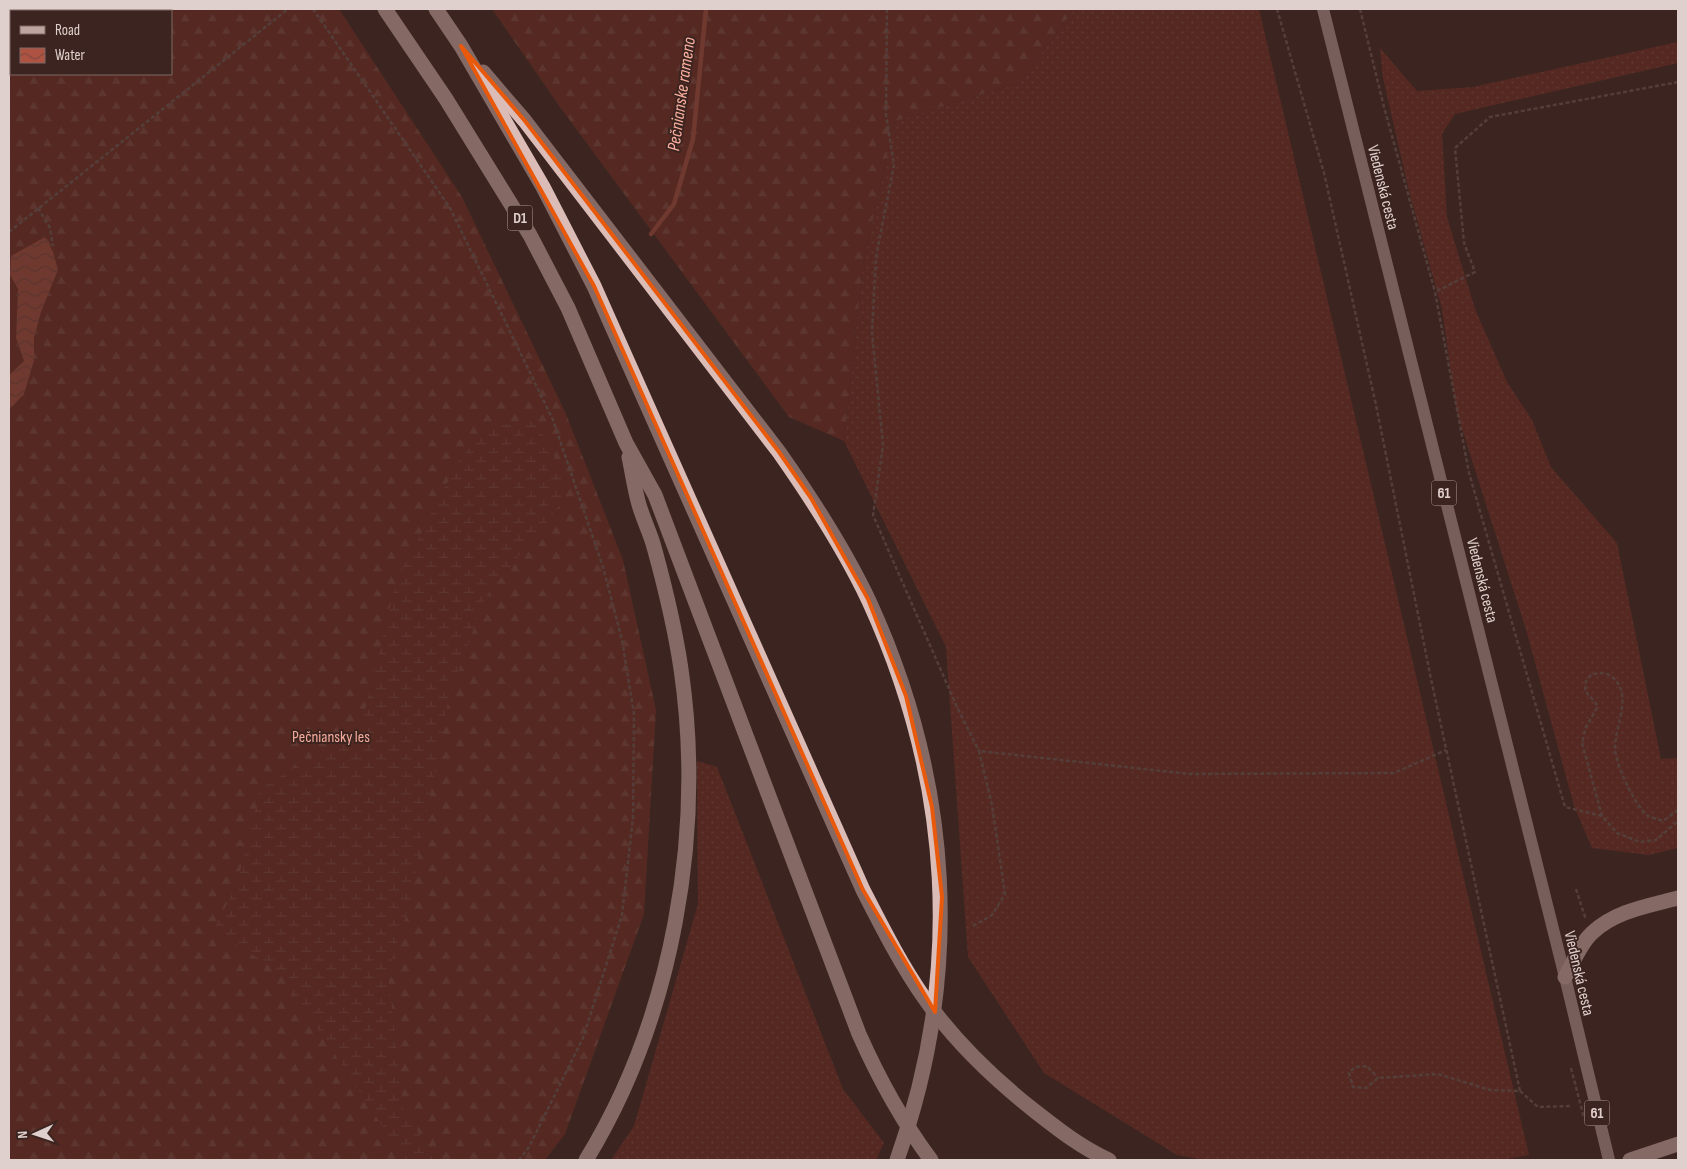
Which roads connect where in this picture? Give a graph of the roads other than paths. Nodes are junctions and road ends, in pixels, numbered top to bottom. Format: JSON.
{"nodes":[{"id":1,"x":385,"y":9,"type":"edge"},
{"id":2,"x":436,"y":9,"type":"edge"},
{"id":3,"x":1323,"y":9,"type":"edge"},
{"id":4,"x":461,"y":46,"type":"junction"},
{"id":5,"x":626,"y":443,"type":"junction"},
{"id":6,"x":1678,"y":898,"type":"edge"},
{"id":7,"x":1565,"y":976,"type":"junction"},
{"id":8,"x":1678,"y":1144,"type":"edge"},
{"id":9,"x":586,"y":1160,"type":"edge"},
{"id":10,"x":897,"y":1160,"type":"edge"},
{"id":11,"x":931,"y":1160,"type":"edge"},
{"id":12,"x":1108,"y":1160,"type":"edge"},
{"id":13,"x":1609,"y":1160,"type":"edge"},
{"id":14,"x":1630,"y":1160,"type":"edge"}],
"edges":[{"from":1,"to":5,"type":"highway","number":"D1"},
{"from":2,"to":4,"type":"highway"},
{"from":3,"to":7,"type":"main road","name":"Viedenská cesta","number":"61"},
{"from":4,"to":10,"type":"highway"},
{"from":4,"to":12,"type":"highway"},
{"from":5,"to":9,"type":"highway"},
{"from":5,"to":11,"type":"highway"},
{"from":6,"to":7,"type":"highway"},
{"from":7,"to":13,"type":"main road","name":"Viedenská cesta","number":"61"},
{"from":8,"to":14,"type":"highway"}]}
